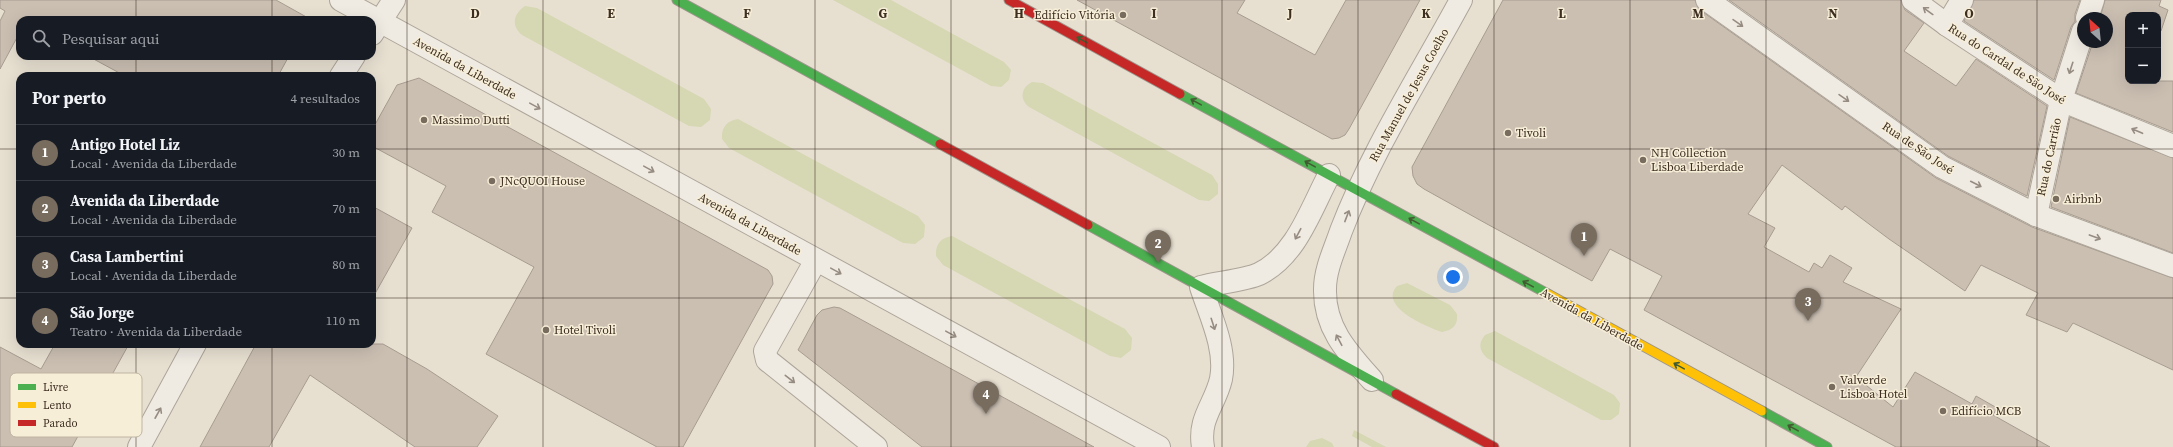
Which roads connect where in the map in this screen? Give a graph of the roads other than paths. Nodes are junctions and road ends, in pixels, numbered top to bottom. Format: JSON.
{"nodes":[{"id":1,"x":341,"y":0,"type":"edge"},
{"id":2,"x":394,"y":0,"type":"edge"},
{"id":3,"x":677,"y":0,"type":"edge"},
{"id":4,"x":1009,"y":0,"type":"edge"},
{"id":5,"x":1461,"y":0,"type":"edge"},
{"id":6,"x":1707,"y":0,"type":"edge"},
{"id":7,"x":1913,"y":0,"type":"edge"},
{"id":8,"x":1962,"y":0,"type":"edge"},
{"id":9,"x":2093,"y":0,"type":"edge"},
{"id":10,"x":2089,"y":12,"type":"edge"},
{"id":11,"x":362,"y":16,"type":"edge"},
{"id":12,"x":1947,"y":25,"type":"junction"},
{"id":13,"x":377,"y":28,"type":"edge"},
{"id":14,"x":2078,"y":48,"type":"edge"},
{"id":15,"x":351,"y":60,"type":"edge"},
{"id":16,"x":344,"y":72,"type":"edge"},
{"id":17,"x":2061,"y":100,"type":"junction"},
{"id":18,"x":2173,"y":146,"type":"edge"},
{"id":19,"x":1329,"y":175,"type":"junction"},
{"id":20,"x":1357,"y":190,"type":"junction"},
{"id":21,"x":2036,"y":215,"type":"junction"},
{"id":22,"x":816,"y":260,"type":"junction"},
{"id":23,"x":2173,"y":266,"type":"edge"},
{"id":24,"x":1201,"y":286,"type":"junction"},
{"id":25,"x":193,"y":348,"type":"edge"},
{"id":26,"x":1373,"y":380,"type":"junction"},
{"id":27,"x":139,"y":447,"type":"edge"},
{"id":28,"x":876,"y":447,"type":"edge"},
{"id":29,"x":1159,"y":447,"type":"edge"},
{"id":30,"x":1203,"y":447,"type":"edge"},
{"id":31,"x":1494,"y":447,"type":"edge"},
{"id":32,"x":1827,"y":447,"type":"edge"}],
"edges":[{"from":1,"to":11,"type":"street","name":"Avenida da Liberdade"},
{"from":2,"to":13,"type":"street"},
{"from":3,"to":24,"type":"main road"},
{"from":19,"to":4,"type":"main road","name":"Avenida da Liberdade","one_way":true},
{"from":5,"to":20,"type":"street","name":"Rua Manuel de Jesus Coelho"},
{"from":6,"to":21,"type":"street","name":"Rua de São José","one_way":true},
{"from":12,"to":7,"type":"street","name":"Rua do Cardal de São José","one_way":true},
{"from":8,"to":12,"type":"street"},
{"from":9,"to":10,"type":"street"},
{"from":12,"to":17,"type":"street","name":"Rua do Cardal de São José"},
{"from":13,"to":22,"type":"street","name":"Avenida da Liberdade","one_way":true},
{"from":14,"to":17,"type":"street","name":"Rua do Carrião","one_way":true},
{"from":15,"to":16,"type":"street"},
{"from":18,"to":17,"type":"street","name":"Rua do Cardal de São José","one_way":true},
{"from":17,"to":21,"type":"street","name":"Rua do Carrião"},
{"from":19,"to":20,"type":"main road","name":"Avenida da Liberdade"},
{"from":19,"to":24,"type":"street","one_way":true},
{"from":26,"to":20,"type":"street","one_way":true},
{"from":32,"to":20,"type":"main road","name":"Avenida da Liberdade","one_way":true},
{"from":21,"to":23,"type":"street","name":"Rua de São José","one_way":true},
{"from":22,"to":28,"type":"street","one_way":true},
{"from":22,"to":29,"type":"street","name":"Avenida da Liberdade","one_way":true},
{"from":24,"to":26,"type":"main road"},
{"from":24,"to":30,"type":"street","one_way":true},
{"from":27,"to":25,"type":"street","one_way":true},
{"from":26,"to":31,"type":"main road"}]}
